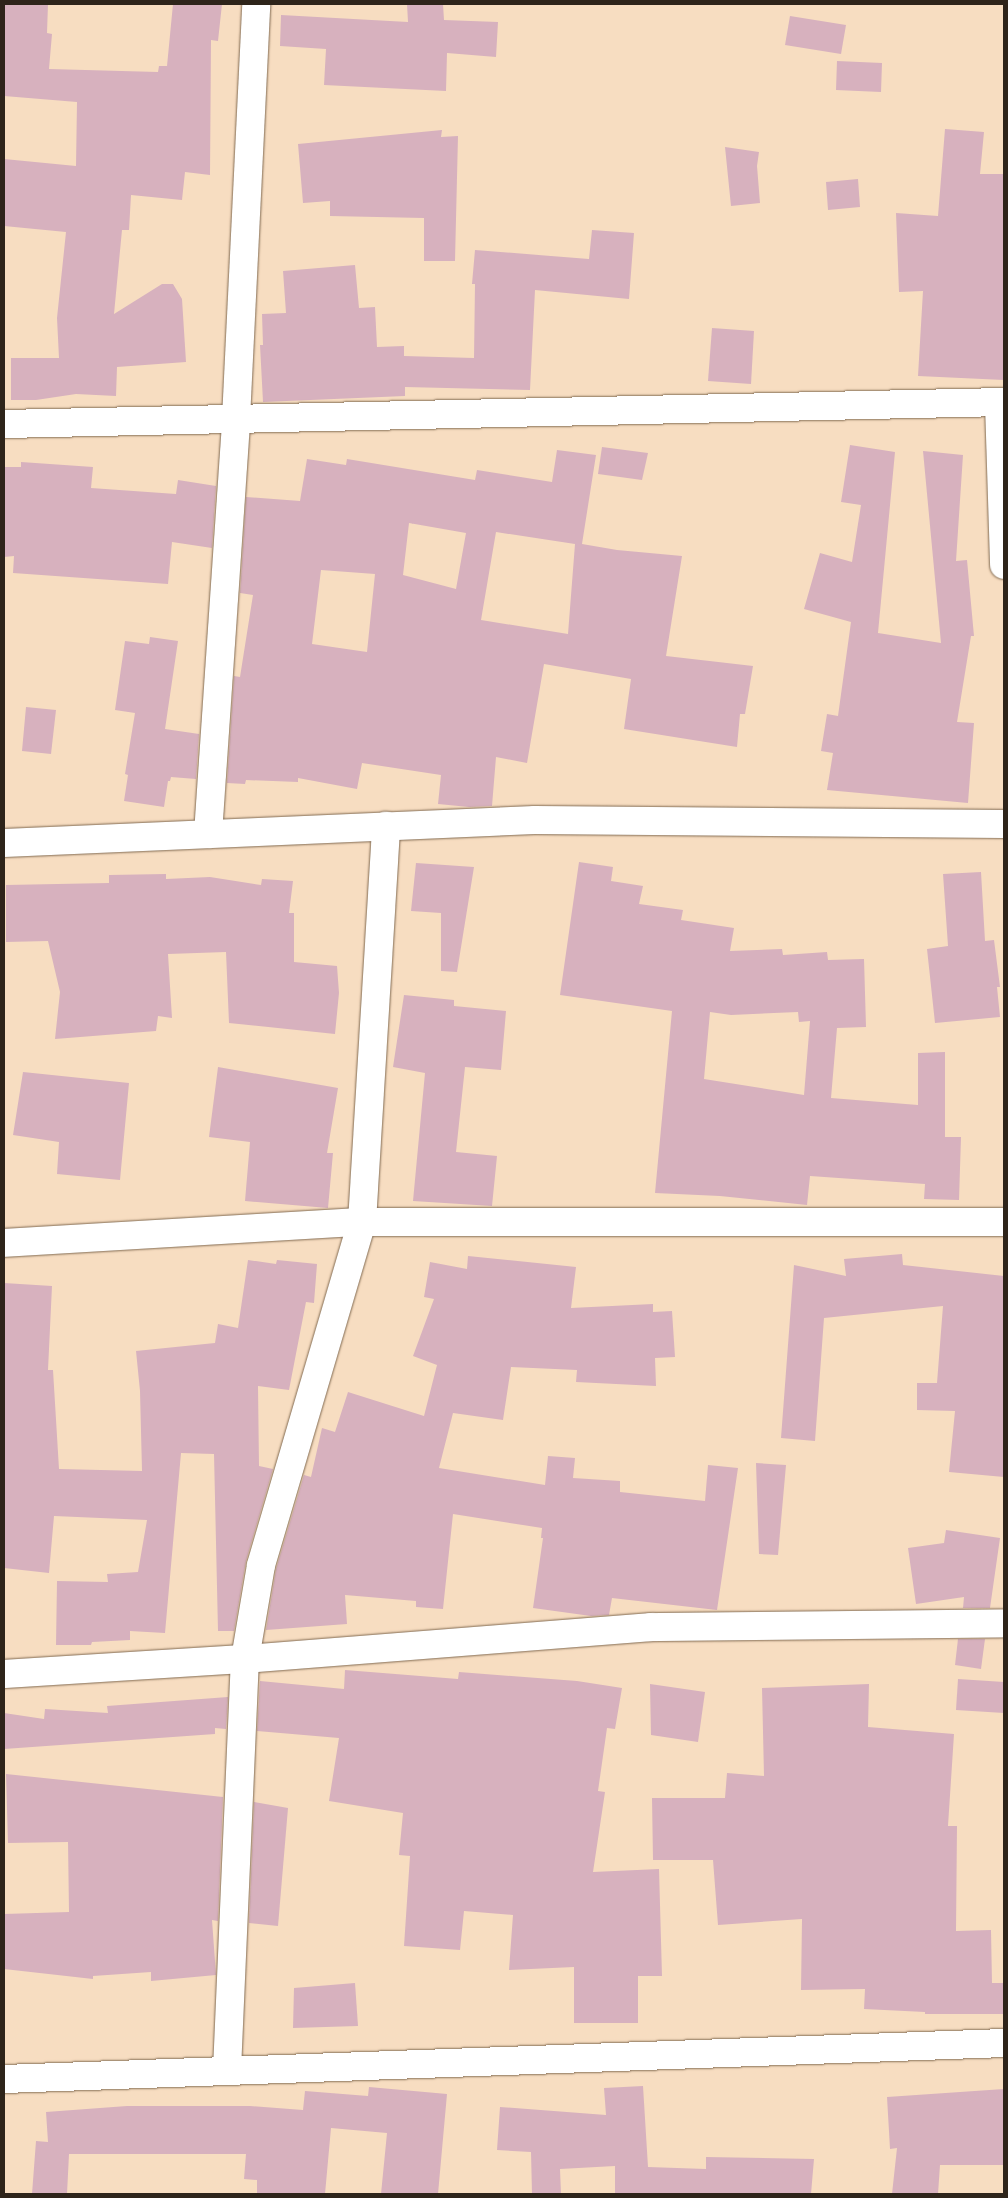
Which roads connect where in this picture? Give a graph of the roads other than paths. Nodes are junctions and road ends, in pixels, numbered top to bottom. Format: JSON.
{"nodes":[{"id":1,"x":256,"y":4,"type":"edge"},
{"id":2,"x":1002,"y":403,"type":"edge"},
{"id":3,"x":236,"y":419,"type":"junction"},
{"id":4,"x":4,"y":424,"type":"edge"},
{"id":5,"x":1004,"y":564,"type":"edge"},
{"id":6,"x":1004,"y":824,"type":"edge"},
{"id":7,"x":386,"y":826,"type":"junction"},
{"id":8,"x":208,"y":834,"type":"junction"},
{"id":9,"x":4,"y":843,"type":"edge"},
{"id":10,"x":362,"y":1222,"type":"junction"},
{"id":11,"x":1004,"y":1222,"type":"edge"},
{"id":12,"x":4,"y":1243,"type":"edge"},
{"id":13,"x":1004,"y":1623,"type":"edge"},
{"id":14,"x":245,"y":1659,"type":"junction"},
{"id":15,"x":4,"y":1674,"type":"edge"},
{"id":16,"x":1004,"y":2043,"type":"edge"},
{"id":17,"x":227,"y":2070,"type":"junction"},
{"id":18,"x":4,"y":2078,"type":"edge"}],
"edges":[{"from":1,"to":3,"type":"street"},
{"from":2,"to":3,"type":"street"},
{"from":2,"to":5,"type":"street"},
{"from":3,"to":4,"type":"street"},
{"from":3,"to":8,"type":"street"},
{"from":6,"to":7,"type":"street"},
{"from":7,"to":8,"type":"street"},
{"from":7,"to":10,"type":"street"},
{"from":8,"to":9,"type":"street"},
{"from":10,"to":11,"type":"street"},
{"from":10,"to":12,"type":"street"},
{"from":10,"to":14,"type":"street"},
{"from":13,"to":14,"type":"street"},
{"from":14,"to":15,"type":"street"},
{"from":14,"to":17,"type":"street"},
{"from":16,"to":17,"type":"street"},
{"from":17,"to":18,"type":"street"}]}
